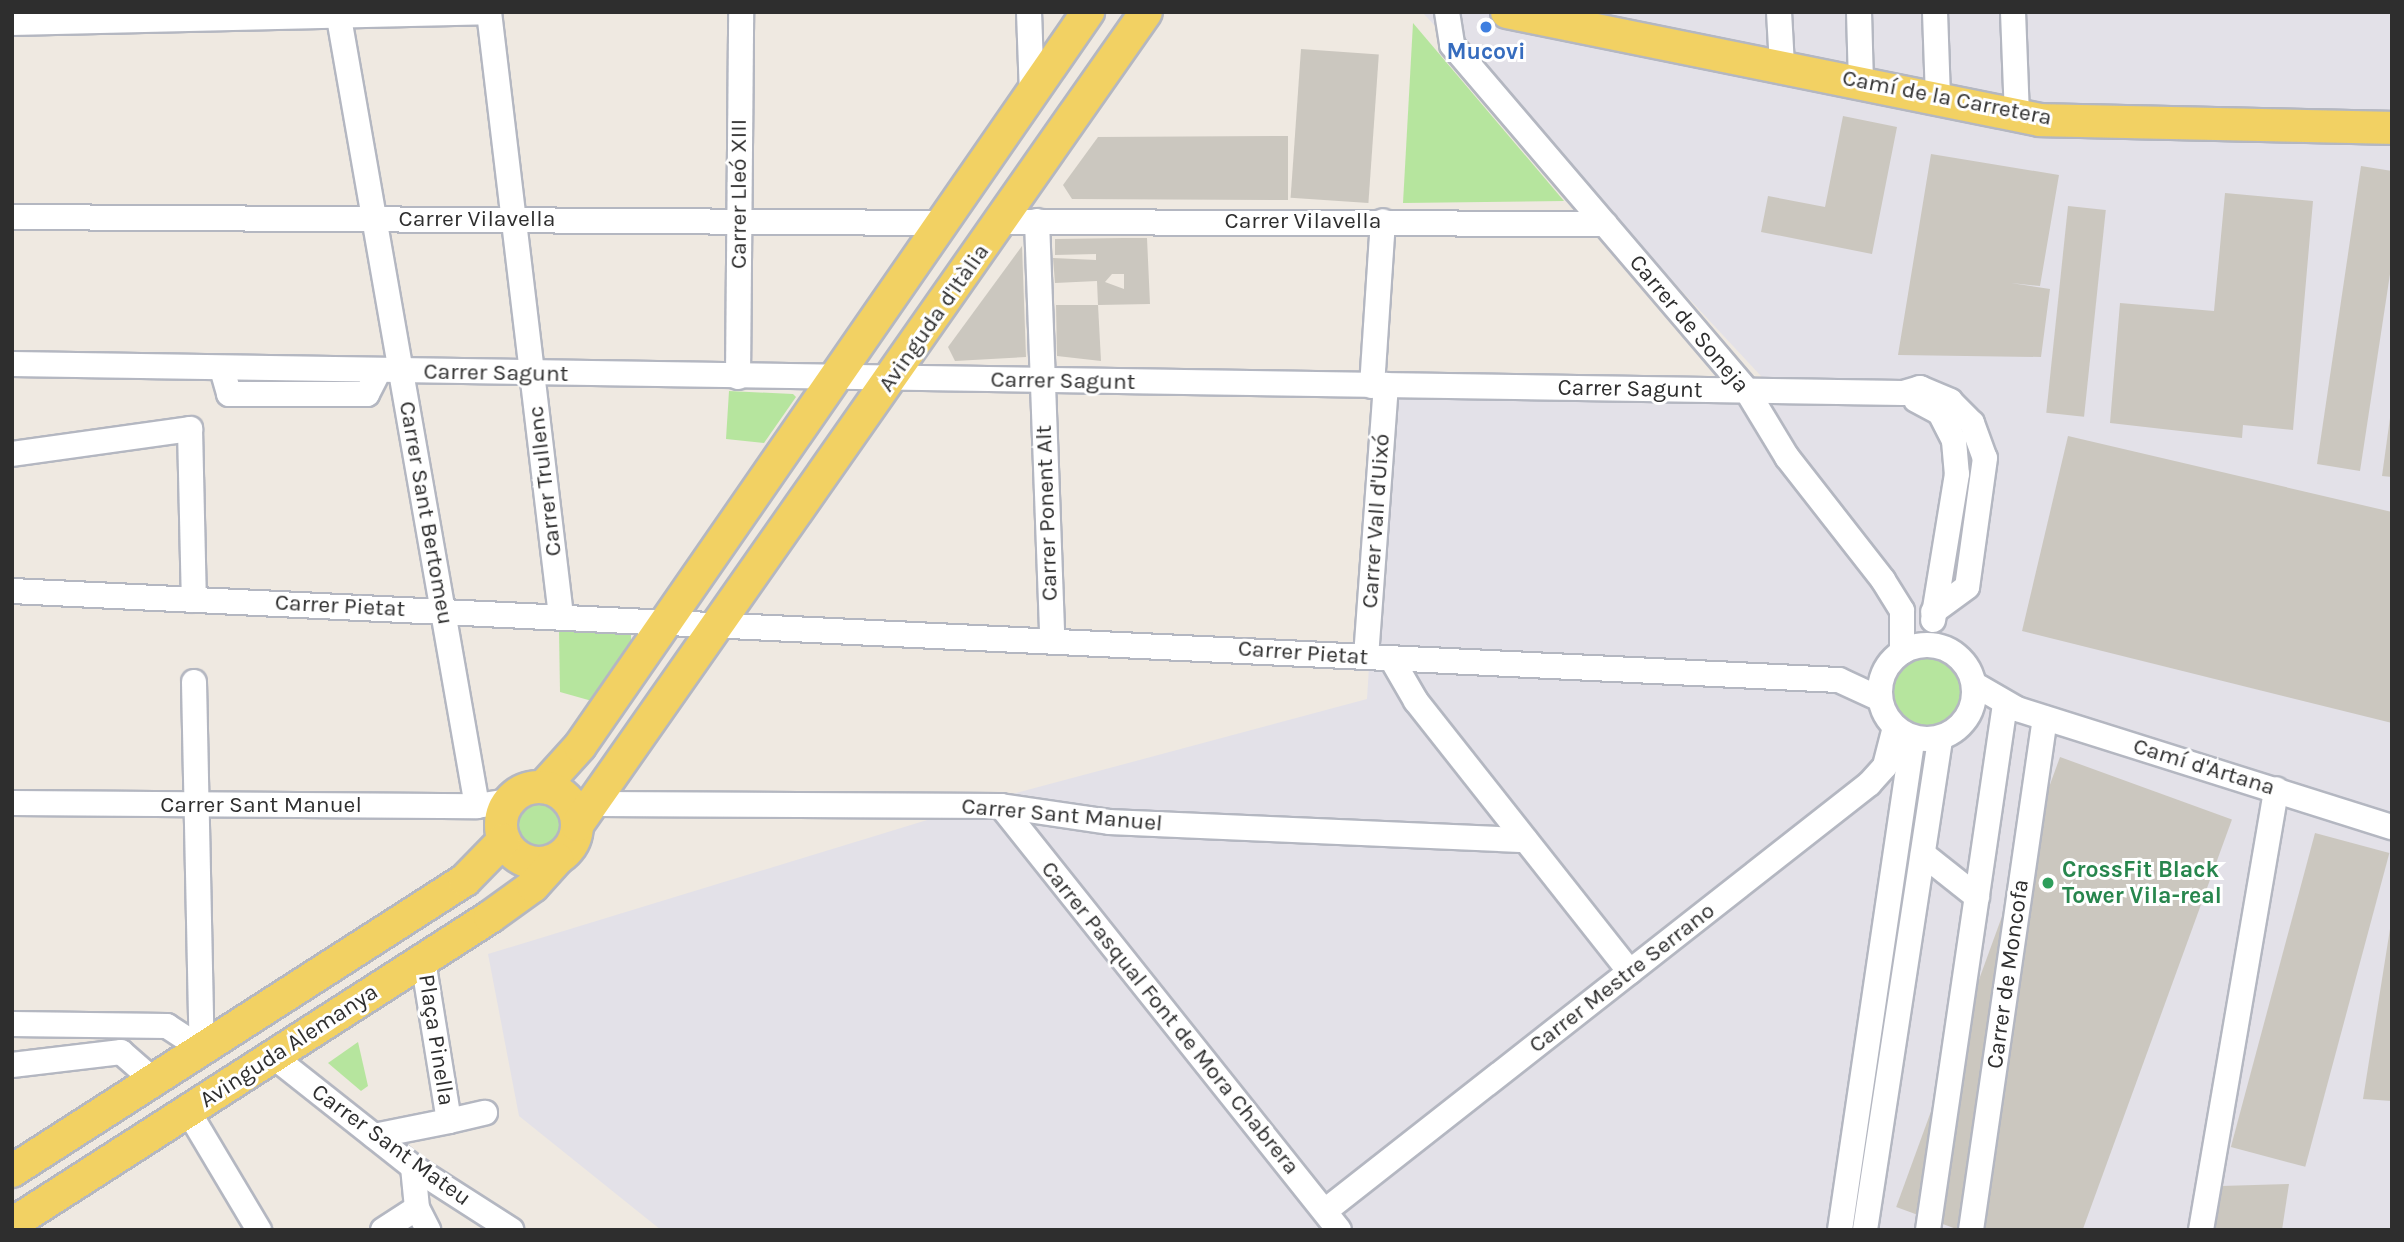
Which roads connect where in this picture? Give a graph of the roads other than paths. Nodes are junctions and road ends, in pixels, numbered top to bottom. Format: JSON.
{"nodes":[{"id":1,"x":488,"y":12,"type":"edge"},
{"id":2,"x":741,"y":12,"type":"edge"},
{"id":3,"x":1029,"y":12,"type":"edge"},
{"id":4,"x":1088,"y":12,"type":"edge"},
{"id":5,"x":1146,"y":12,"type":"edge"},
{"id":6,"x":1447,"y":12,"type":"edge"},
{"id":7,"x":1507,"y":12,"type":"edge"},
{"id":8,"x":1779,"y":12,"type":"edge"},
{"id":9,"x":1859,"y":12,"type":"edge"},
{"id":10,"x":1935,"y":12,"type":"edge"},
{"id":11,"x":2013,"y":12,"type":"edge"},
{"id":12,"x":339,"y":14,"type":"edge"},
{"id":13,"x":241,"y":15,"type":"edge"},
{"id":14,"x":115,"y":16,"type":"edge"},
{"id":15,"x":12,"y":23,"type":"edge"},
{"id":16,"x":1782,"y":65,"type":"junction"},
{"id":17,"x":1861,"y":82,"type":"junction"},
{"id":18,"x":1032,"y":94,"type":"junction"},
{"id":19,"x":1938,"y":98,"type":"junction"},
{"id":20,"x":2017,"y":115,"type":"junction"},
{"id":21,"x":2392,"y":128,"type":"edge"},
{"id":22,"x":12,"y":218,"type":"edge"},
{"id":23,"x":374,"y":219,"type":"junction"},
{"id":24,"x":513,"y":219,"type":"junction"},
{"id":25,"x":739,"y":220,"type":"junction"},
{"id":26,"x":1037,"y":221,"type":"junction"},
{"id":27,"x":1383,"y":221,"type":"junction"},
{"id":28,"x":1001,"y":222,"type":"junction"},
{"id":29,"x":943,"y":223,"type":"junction"},
{"id":30,"x":1605,"y":224,"type":"junction"},
{"id":31,"x":12,"y":365,"type":"edge"},
{"id":32,"x":389,"y":372,"type":"junction"},
{"id":33,"x":532,"y":374,"type":"junction"},
{"id":34,"x":738,"y":377,"type":"junction"},
{"id":35,"x":835,"y":378,"type":"junction"},
{"id":36,"x":891,"y":379,"type":"junction"},
{"id":37,"x":1043,"y":381,"type":"junction"},
{"id":38,"x":1379,"y":386,"type":"junction"},
{"id":39,"x":1747,"y":391,"type":"junction"},
{"id":40,"x":12,"y":454,"type":"edge"},
{"id":41,"x":12,"y":592,"type":"edge"},
{"id":42,"x":194,"y":600,"type":"junction"},
{"id":43,"x":443,"y":611,"type":"junction"},
{"id":44,"x":561,"y":616,"type":"junction"},
{"id":45,"x":667,"y":620,"type":"junction"},
{"id":46,"x":722,"y":624,"type":"junction"},
{"id":47,"x":1052,"y":638,"type":"junction"},
{"id":48,"x":1933,"y":645,"type":"junction"},
{"id":49,"x":1902,"y":652,"type":"junction"},
{"id":50,"x":1366,"y":657,"type":"junction"},
{"id":51,"x":1391,"y":658,"type":"junction"},
{"id":52,"x":194,"y":682,"type":"dead end"},
{"id":53,"x":1973,"y":684,"type":"junction"},
{"id":54,"x":1880,"y":699,"type":"junction"},
{"id":55,"x":2010,"y":710,"type":"junction"},
{"id":56,"x":1968,"y":716,"type":"junction"},
{"id":57,"x":2045,"y":718,"type":"junction"},
{"id":58,"x":1904,"y":732,"type":"junction"},
{"id":59,"x":1940,"y":738,"type":"junction"},
{"id":60,"x":542,"y":788,"type":"junction"},
{"id":61,"x":2276,"y":789,"type":"junction"},
{"id":62,"x":510,"y":801,"type":"junction"},
{"id":63,"x":12,"y":803,"type":"edge"},
{"id":64,"x":197,"y":804,"type":"junction"},
{"id":65,"x":477,"y":806,"type":"junction"},
{"id":66,"x":1001,"y":806,"type":"junction"},
{"id":67,"x":587,"y":814,"type":"junction"},
{"id":68,"x":2392,"y":827,"type":"edge"},
{"id":69,"x":504,"y":840,"type":"junction"},
{"id":70,"x":1526,"y":840,"type":"junction"},
{"id":71,"x":1923,"y":854,"type":"junction"},
{"id":72,"x":558,"y":859,"type":"junction"},
{"id":73,"x":1977,"y":897,"type":"junction"},
{"id":74,"x":423,"y":960,"type":"junction"},
{"id":75,"x":1630,"y":972,"type":"junction"},
{"id":76,"x":12,"y":1024,"type":"edge"},
{"id":77,"x":115,"y":1025,"type":"junction"},
{"id":78,"x":202,"y":1049,"type":"junction"},
{"id":79,"x":121,"y":1052,"type":"junction"},
{"id":80,"x":273,"y":1056,"type":"junction"},
{"id":81,"x":12,"y":1065,"type":"edge"},
{"id":82,"x":153,"y":1080,"type":"junction"},
{"id":83,"x":188,"y":1111,"type":"junction"},
{"id":84,"x":485,"y":1113,"type":"dead end"},
{"id":85,"x":449,"y":1121,"type":"junction"},
{"id":86,"x":374,"y":1136,"type":"junction"},
{"id":87,"x":413,"y":1167,"type":"junction"},
{"id":88,"x":12,"y":1171,"type":"edge"},
{"id":89,"x":422,"y":1219,"type":"edge"},
{"id":90,"x":1332,"y":1220,"type":"edge"},
{"id":91,"x":12,"y":1225,"type":"edge"},
{"id":92,"x":17,"y":1230,"type":"edge"},
{"id":93,"x":259,"y":1230,"type":"edge"},
{"id":94,"x":383,"y":1230,"type":"edge"},
{"id":95,"x":511,"y":1230,"type":"edge"},
{"id":96,"x":1840,"y":1230,"type":"edge"},
{"id":97,"x":1866,"y":1230,"type":"edge"},
{"id":98,"x":1928,"y":1230,"type":"edge"},
{"id":99,"x":1971,"y":1230,"type":"edge"},
{"id":100,"x":2201,"y":1230,"type":"edge"}],
"edges":[{"from":1,"to":12,"type":"street"},
{"from":1,"to":24,"type":"street","name":"Carrer Trullenc"},
{"from":2,"to":25,"type":"street","name":"Carrer Lleó XIII"},
{"from":3,"to":18,"type":"street"},
{"from":4,"to":18,"type":"main road","name":"Avinguda d'Itàlia"},
{"from":5,"to":28,"type":"main road","name":"Avinguda d'Itàlia"},
{"from":6,"to":30,"type":"street","name":"Carrer de Soneja"},
{"from":7,"to":16,"type":"main road","name":"Camí de la Carretera"},
{"from":8,"to":16,"type":"street"},
{"from":9,"to":17,"type":"street"},
{"from":10,"to":19,"type":"street"},
{"from":11,"to":20,"type":"street"},
{"from":12,"to":13,"type":"street"},
{"from":12,"to":23,"type":"street","name":"Carrer Sant Bertomeu"},
{"from":13,"to":14,"type":"street"},
{"from":14,"to":15,"type":"street"},
{"from":16,"to":17,"type":"main road","name":"Camí de la Carretera"},
{"from":17,"to":19,"type":"main road","name":"Camí de la Carretera"},
{"from":18,"to":29,"type":"main road","name":"Avinguda d'Itàlia"},
{"from":19,"to":20,"type":"main road","name":"Camí de la Carretera"},
{"from":20,"to":21,"type":"main road","name":"Camí de la Carretera"},
{"from":22,"to":23,"type":"street","name":"Carrer Vilavella"},
{"from":23,"to":24,"type":"street","name":"Carrer Vilavella"},
{"from":23,"to":32,"type":"street","name":"Carrer Sant Bertomeu"},
{"from":24,"to":25,"type":"street","name":"Carrer Vilavella"},
{"from":24,"to":33,"type":"street","name":"Carrer Trullenc"},
{"from":25,"to":29,"type":"street","name":"Carrer Vilavella"},
{"from":25,"to":34,"type":"street","name":"Carrer Lleó XIII"},
{"from":26,"to":27,"type":"street","name":"Carrer Vilavella"},
{"from":26,"to":28,"type":"street","name":"Carrer Vilavella"},
{"from":26,"to":37,"type":"street","name":"Carrer Ponent Alt"},
{"from":27,"to":30,"type":"street","name":"Carrer Vilavella"},
{"from":27,"to":38,"type":"street","name":"Carrer Vall d'Uixó"},
{"from":28,"to":36,"type":"main road","name":"Avinguda d'Itàlia"},
{"from":29,"to":35,"type":"main road","name":"Avinguda d'Itàlia"},
{"from":30,"to":39,"type":"street","name":"Carrer de Soneja"},
{"from":31,"to":32,"type":"street","name":"Carrer Sagunt"},
{"from":32,"to":33,"type":"street","name":"Carrer Sagunt"},
{"from":32,"to":43,"type":"street","name":"Carrer Sant Bertomeu"},
{"from":33,"to":34,"type":"street","name":"Carrer Sagunt"},
{"from":33,"to":44,"type":"street","name":"Carrer Trullenc"},
{"from":34,"to":35,"type":"street","name":"Carrer Sagunt"},
{"from":35,"to":36,"type":"street","name":"Carrer Sagunt"},
{"from":35,"to":45,"type":"main road","name":"Avinguda d'Itàlia"},
{"from":36,"to":37,"type":"street","name":"Carrer Sagunt"},
{"from":36,"to":46,"type":"main road","name":"Avinguda d'Itàlia"},
{"from":37,"to":38,"type":"street","name":"Carrer Sagunt"},
{"from":37,"to":47,"type":"street","name":"Carrer Ponent Alt"},
{"from":38,"to":39,"type":"street","name":"Carrer Sagunt"},
{"from":38,"to":50,"type":"street","name":"Carrer Vall d'Uixó"},
{"from":39,"to":48,"type":"street","name":"Carrer Sagunt"},
{"from":39,"to":49,"type":"street","name":"Carrer de Soneja"},
{"from":40,"to":42,"type":"street"},
{"from":41,"to":42,"type":"street","name":"Carrer Pietat"},
{"from":42,"to":43,"type":"street","name":"Carrer Pietat"},
{"from":43,"to":44,"type":"street","name":"Carrer Pietat"},
{"from":43,"to":65,"type":"street","name":"Carrer Sant Bertomeu"},
{"from":44,"to":45,"type":"street","name":"Carrer Pietat"},
{"from":45,"to":46,"type":"street"},
{"from":45,"to":60,"type":"main road","name":"Avinguda d'Itàlia"},
{"from":46,"to":47,"type":"street","name":"Carrer Pietat"},
{"from":46,"to":67,"type":"main road","name":"Avinguda d'Itàlia"},
{"from":47,"to":50,"type":"street","name":"Carrer Pietat"},
{"from":48,"to":49,"type":"street"},
{"from":48,"to":53,"type":"street"},
{"from":49,"to":54,"type":"street"},
{"from":50,"to":51,"type":"street","name":"Carrer Pietat"},
{"from":51,"to":54,"type":"street","name":"Carrer Pietat"},
{"from":51,"to":70,"type":"street"},
{"from":52,"to":64,"type":"street"},
{"from":53,"to":55,"type":"street","name":"Camí d'Artana"},
{"from":53,"to":56,"type":"street"},
{"from":54,"to":58,"type":"street"},
{"from":55,"to":56,"type":"street","name":"Camí d'Artana"},
{"from":55,"to":57,"type":"street","name":"Camí d'Artana"},
{"from":55,"to":73,"type":"street"},
{"from":56,"to":59,"type":"street"},
{"from":57,"to":61,"type":"street","name":"Camí d'Artana"},
{"from":57,"to":99,"type":"street","name":"Carrer de Moncofa"},
{"from":58,"to":59,"type":"street"},
{"from":58,"to":75,"type":"street","name":"Carrer Mestre Serrano"},
{"from":58,"to":96,"type":"street"},
{"from":59,"to":71,"type":"street"},
{"from":60,"to":62,"type":"main road"},
{"from":60,"to":67,"type":"main road"},
{"from":61,"to":68,"type":"street","name":"Camí d'Artana"},
{"from":61,"to":100,"type":"street"},
{"from":62,"to":65,"type":"street","name":"Carrer Sant Manuel"},
{"from":62,"to":69,"type":"main road"},
{"from":63,"to":64,"type":"street","name":"Carrer Sant Manuel"},
{"from":64,"to":65,"type":"street","name":"Carrer Sant Manuel"},
{"from":64,"to":78,"type":"street"},
{"from":66,"to":67,"type":"street","name":"Carrer Sant Manuel"},
{"from":66,"to":70,"type":"street","name":"Carrer Sant Manuel"},
{"from":66,"to":90,"type":"street","name":"Carrer Pasqual Font de Mora Chabrera"},
{"from":67,"to":72,"type":"main road"},
{"from":69,"to":72,"type":"main road"},
{"from":69,"to":78,"type":"main road","name":"Avinguda Alemanya"},
{"from":70,"to":75,"type":"street"},
{"from":71,"to":73,"type":"street"},
{"from":71,"to":97,"type":"street"},
{"from":72,"to":74,"type":"main road","name":"Avinguda Alemanya"},
{"from":73,"to":98,"type":"street"},
{"from":74,"to":80,"type":"main road","name":"Avinguda Alemanya"},
{"from":74,"to":85,"type":"street","name":"Plaça Pinella"},
{"from":75,"to":90,"type":"street","name":"Carrer Mestre Serrano"},
{"from":76,"to":77,"type":"street"},
{"from":77,"to":78,"type":"street"},
{"from":77,"to":79,"type":"street"},
{"from":78,"to":82,"type":"main road","name":"Avinguda Alemanya"},
{"from":79,"to":81,"type":"street"},
{"from":79,"to":82,"type":"street"},
{"from":80,"to":83,"type":"main road","name":"Avinguda Alemanya"},
{"from":80,"to":86,"type":"street","name":"Carrer Sant Mateu"},
{"from":82,"to":88,"type":"main road","name":"Avinguda Alemanya"},
{"from":83,"to":91,"type":"main road","name":"Avinguda Alemanya"},
{"from":83,"to":93,"type":"street"},
{"from":84,"to":85,"type":"street","name":"Plaça Pinella"},
{"from":85,"to":86,"type":"street","name":"Plaça Pinella"},
{"from":86,"to":87,"type":"street","name":"Carrer Sant Mateu"},
{"from":87,"to":89,"type":"street"},
{"from":87,"to":95,"type":"street","name":"Carrer Sant Mateu"},
{"from":89,"to":94,"type":"street"},
{"from":91,"to":92,"type":"street"}]}
